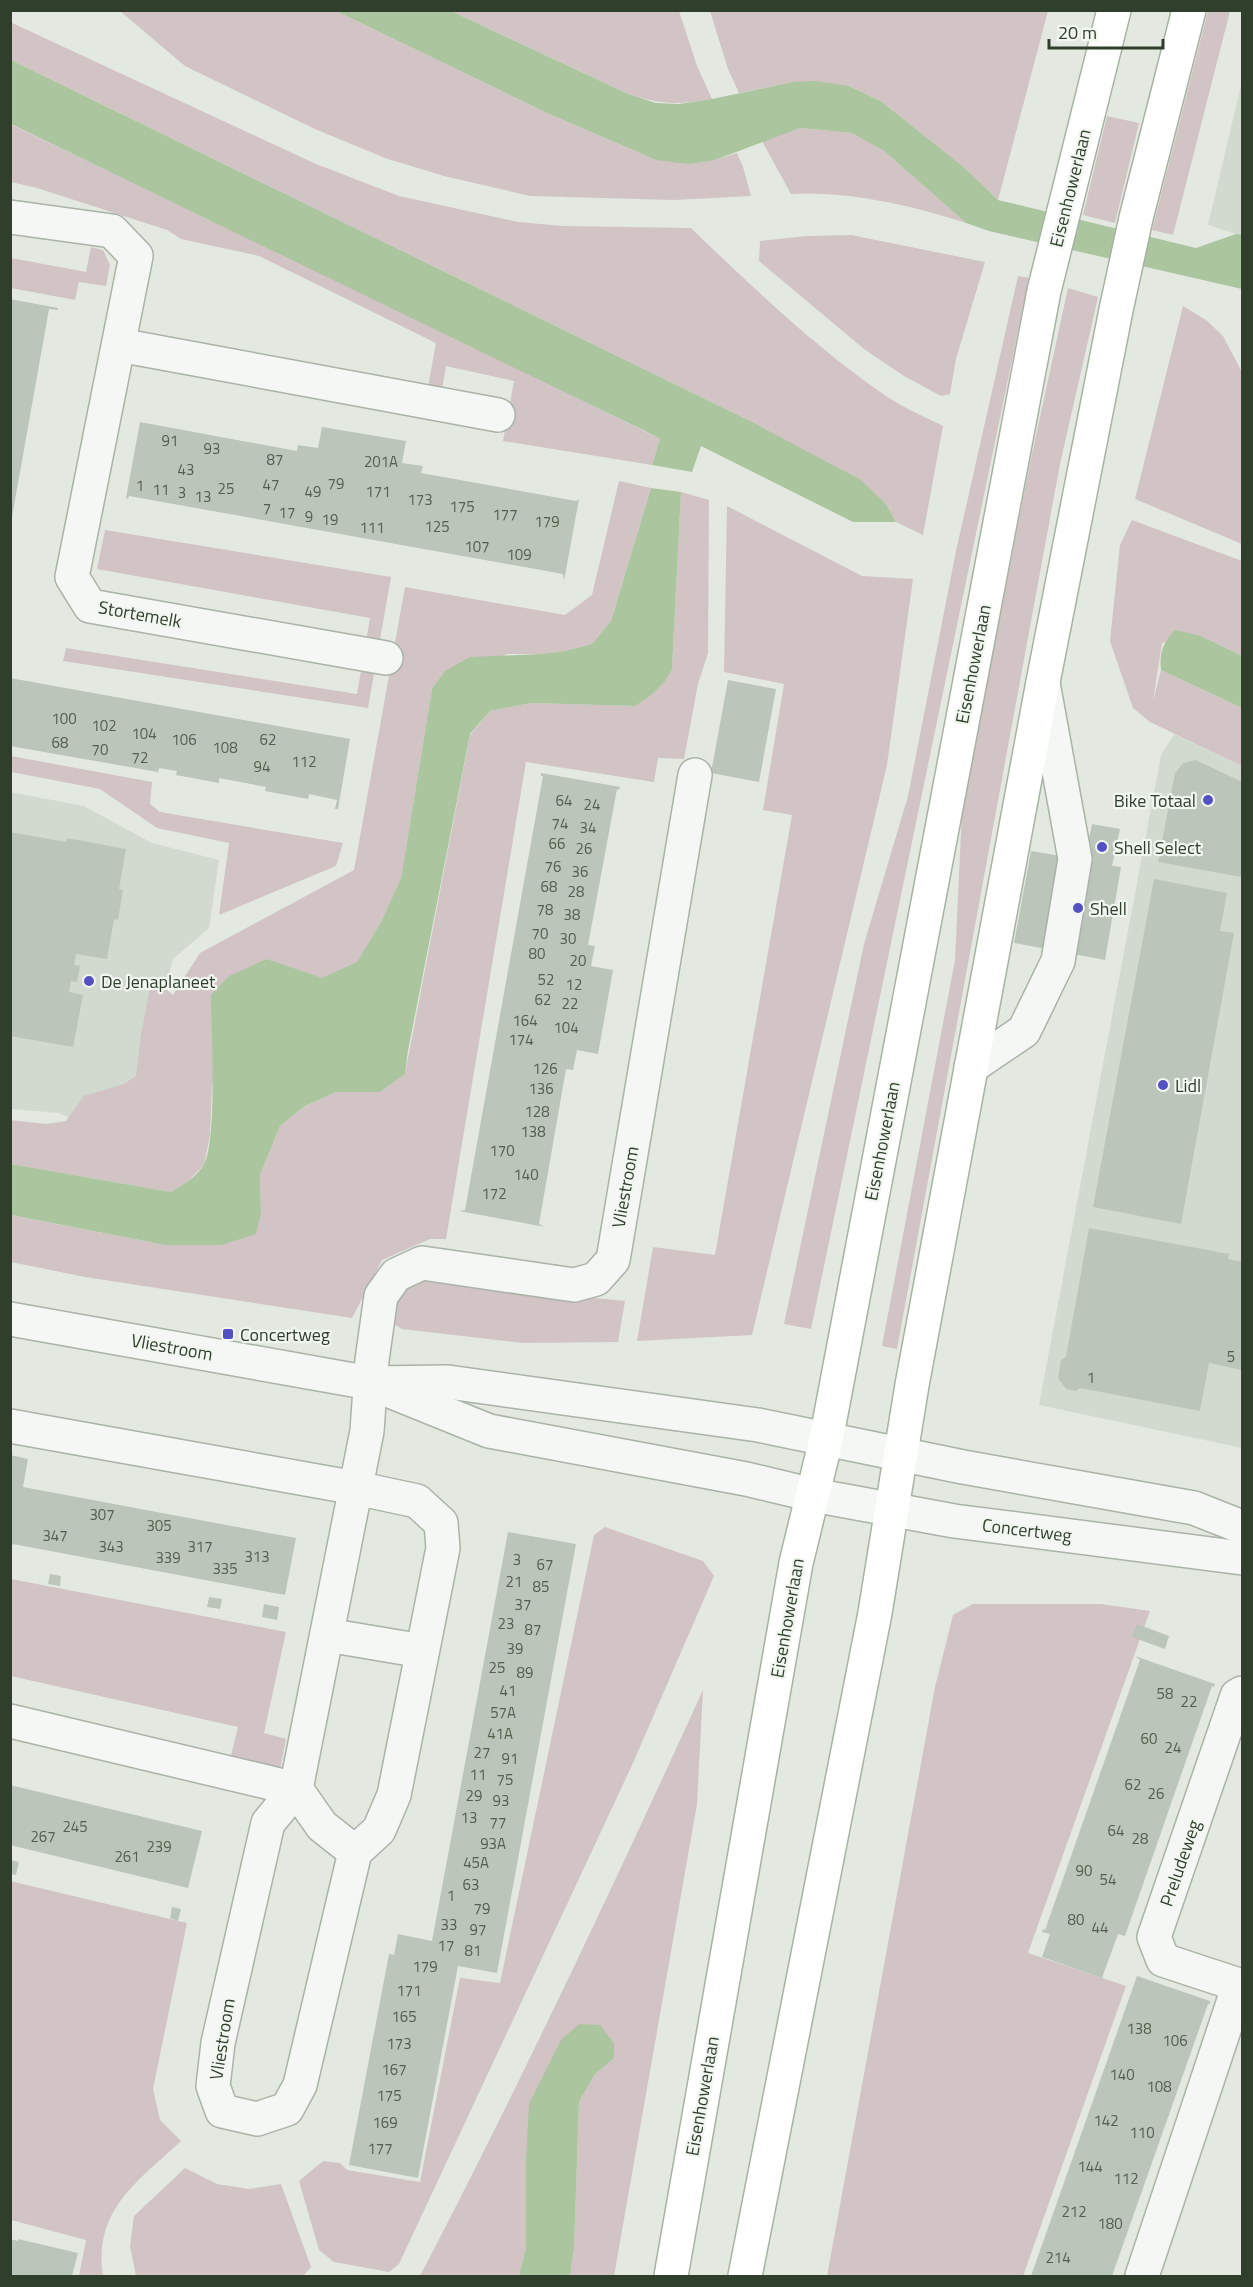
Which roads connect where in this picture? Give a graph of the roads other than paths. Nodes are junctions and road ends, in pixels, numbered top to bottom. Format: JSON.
{"nodes":[{"id":1,"x":1114,"y":10,"type":"edge"},
{"id":2,"x":1189,"y":10,"type":"edge"},
{"id":3,"x":10,"y":217,"type":"edge"},
{"id":4,"x":119,"y":345,"type":"junction"},
{"id":5,"x":498,"y":415,"type":"dead end"},
{"id":6,"x":386,"y":658,"type":"dead end"},
{"id":7,"x":1043,"y":682,"type":"junction"},
{"id":8,"x":695,"y":775,"type":"dead end"},
{"id":9,"x":971,"y":1067,"type":"junction"},
{"id":10,"x":10,"y":1319,"type":"edge"},
{"id":11,"x":370,"y":1383,"type":"junction"},
{"id":12,"x":10,"y":1426,"type":"edge"},
{"id":13,"x":826,"y":1440,"type":"junction"},
{"id":14,"x":902,"y":1455,"type":"junction"},
{"id":15,"x":356,"y":1488,"type":"junction"},
{"id":16,"x":813,"y":1495,"type":"junction"},
{"id":17,"x":892,"y":1510,"type":"junction"},
{"id":18,"x":1242,"y":1527,"type":"edge"},
{"id":19,"x":1242,"y":1558,"type":"edge"},
{"id":20,"x":327,"y":1635,"type":"junction"},
{"id":21,"x":422,"y":1651,"type":"junction"},
{"id":22,"x":1242,"y":1693,"type":"edge"},
{"id":23,"x":10,"y":1721,"type":"edge"},
{"id":24,"x":297,"y":1789,"type":"junction"},
{"id":25,"x":355,"y":1852,"type":"junction"},
{"id":26,"x":1240,"y":1985,"type":"edge"},
{"id":27,"x":671,"y":2277,"type":"edge"},
{"id":28,"x":746,"y":2277,"type":"edge"},
{"id":29,"x":1142,"y":2277,"type":"edge"}],
"edges":[{"from":1,"to":13,"type":"main road","name":"Eisenhowerlaan"},
{"from":2,"to":7,"type":"main road"},
{"from":3,"to":4,"type":"street","name":"Stortemelk"},
{"from":4,"to":5,"type":"street"},
{"from":4,"to":6,"type":"street","name":"Stortemelk"},
{"from":7,"to":9,"type":"main road"},
{"from":7,"to":9,"type":"street"},
{"from":8,"to":11,"type":"street","name":"Vliestroom"},
{"from":9,"to":14,"type":"main road"},
{"from":10,"to":11,"type":"street","name":"Vliestroom"},
{"from":11,"to":13,"type":"street","name":"Vliestroom"},
{"from":11,"to":15,"type":"street","name":"Vliestroom"},
{"from":11,"to":16,"type":"street","name":"Vliestroom"},
{"from":12,"to":15,"type":"street"},
{"from":13,"to":14,"type":"street"},
{"from":13,"to":16,"type":"main road","name":"Eisenhowerlaan"},
{"from":14,"to":17,"type":"main road"},
{"from":14,"to":18,"type":"street"},
{"from":15,"to":20,"type":"street","name":"Vliestroom"},
{"from":15,"to":21,"type":"street"},
{"from":16,"to":17,"type":"street","name":"Concertweg"},
{"from":16,"to":27,"type":"main road","name":"Eisenhowerlaan"},
{"from":17,"to":19,"type":"street","name":"Concertweg"},
{"from":17,"to":28,"type":"main road"},
{"from":20,"to":21,"type":"street"},
{"from":20,"to":24,"type":"street","name":"Vliestroom"},
{"from":21,"to":25,"type":"street"},
{"from":22,"to":26,"type":"street","name":"Preludeweg"},
{"from":23,"to":24,"type":"street"},
{"from":24,"to":25,"type":"street"},
{"from":24,"to":25,"type":"street","name":"Vliestroom"},
{"from":26,"to":29,"type":"street","name":"Preludeweg"}]}
